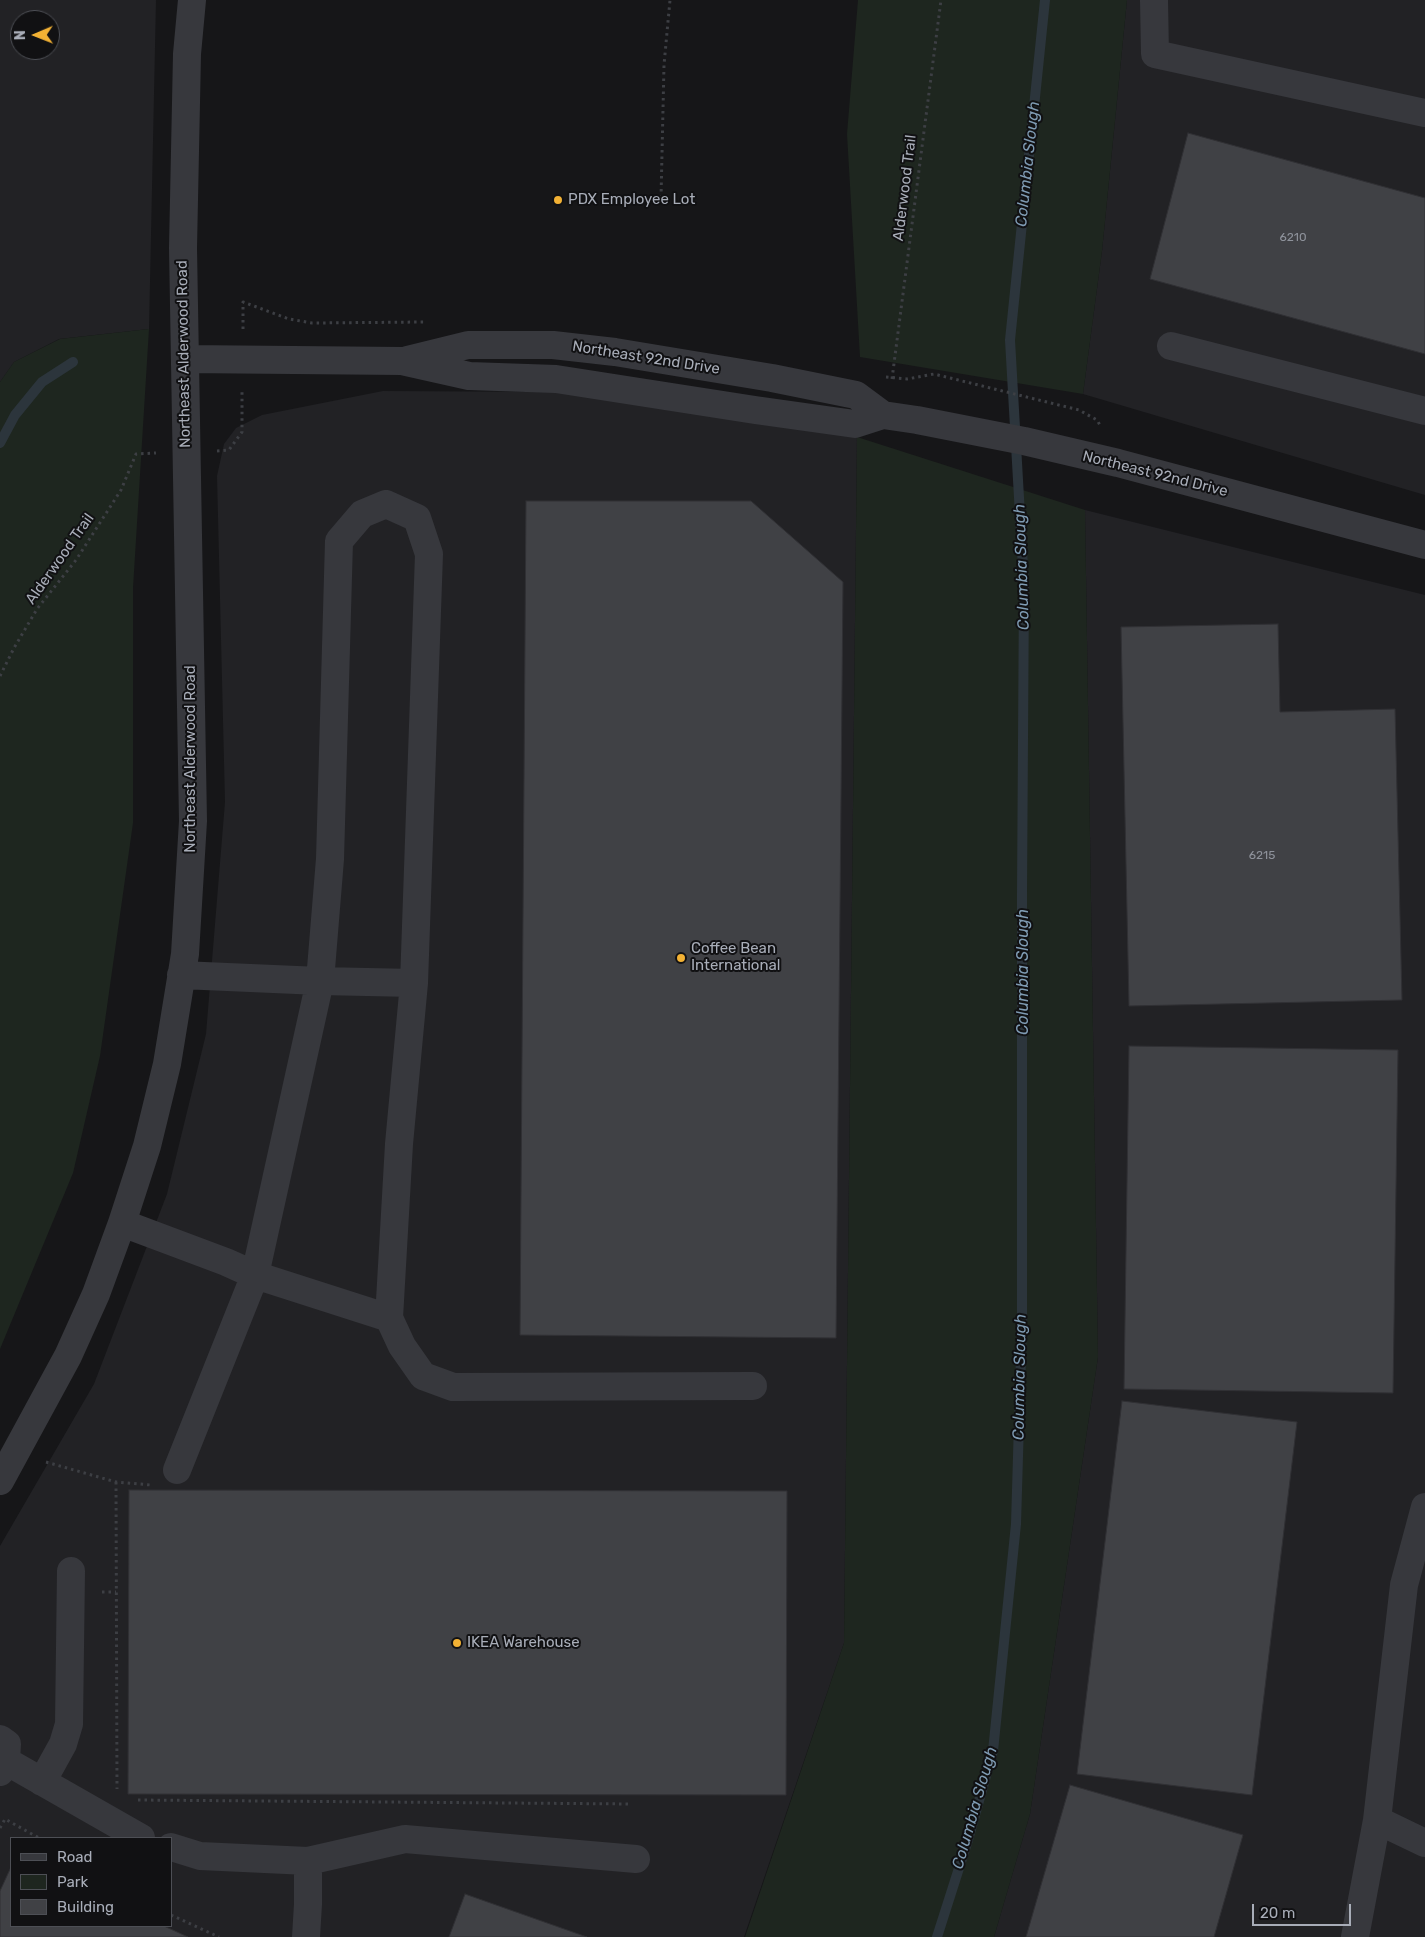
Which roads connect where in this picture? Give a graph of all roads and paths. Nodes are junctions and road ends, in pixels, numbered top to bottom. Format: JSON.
{"nodes":[{"id":1,"x":192,"y":0,"type":"edge"},
{"id":2,"x":670,"y":0,"type":"edge"},
{"id":3,"x":941,"y":0,"type":"edge"},
{"id":4,"x":1154,"y":0,"type":"edge"},
{"id":5,"x":1425,"y":113,"type":"edge"},
{"id":6,"x":661,"y":198,"type":"dead end"},
{"id":7,"x":243,"y":302,"type":"dead end"},
{"id":8,"x":1171,"y":346,"type":"dead end"},
{"id":9,"x":185,"y":360,"type":"junction"},
{"id":10,"x":243,"y":360,"type":"junction"},
{"id":11,"x":402,"y":361,"type":"junction"},
{"id":12,"x":892,"y":378,"type":"junction"},
{"id":13,"x":1425,"y":411,"type":"edge"},
{"id":14,"x":883,"y":415,"type":"junction"},
{"id":15,"x":185,"y":452,"type":"junction"},
{"id":16,"x":136,"y":454,"type":"dead end"},
{"id":17,"x":1118,"y":463,"type":"junction"},
{"id":18,"x":1425,"y":545,"type":"edge"},
{"id":19,"x":0,"y":676,"type":"edge"},
{"id":20,"x":181,"y":975,"type":"junction"},
{"id":21,"x":320,"y":981,"type":"junction"},
{"id":22,"x":414,"y":983,"type":"junction"},
{"id":23,"x":122,"y":1223,"type":"junction"},
{"id":24,"x":255,"y":1276,"type":"junction"},
{"id":25,"x":389,"y":1318,"type":"junction"},
{"id":26,"x":753,"y":1386,"type":"dead end"},
{"id":27,"x":16,"y":1454,"type":"junction"},
{"id":28,"x":177,"y":1470,"type":"joint"},
{"id":29,"x":0,"y":1482,"type":"edge"},
{"id":30,"x":116,"y":1482,"type":"junction"},
{"id":31,"x":1425,"y":1507,"type":"edge"},
{"id":32,"x":71,"y":1572,"type":"dead end"},
{"id":33,"x":2,"y":1757,"type":"edge"},
{"id":34,"x":42,"y":1782,"type":"junction"},
{"id":35,"x":117,"y":1796,"type":"dead end"},
{"id":36,"x":138,"y":1800,"type":"dead end"},
{"id":37,"x":632,"y":1804,"type":"dead end"},
{"id":38,"x":1377,"y":1820,"type":"junction"},
{"id":39,"x":0,"y":1828,"type":"edge"},
{"id":40,"x":37,"y":1837,"type":"edge"},
{"id":41,"x":139,"y":1837,"type":"edge"},
{"id":42,"x":1425,"y":1843,"type":"edge"},
{"id":43,"x":172,"y":1848,"type":"edge"},
{"id":44,"x":636,"y":1858,"type":"dead end"},
{"id":45,"x":308,"y":1861,"type":"junction"},
{"id":46,"x":172,"y":1914,"type":"edge"},
{"id":47,"x":219,"y":1937,"type":"edge"},
{"id":48,"x":306,"y":1937,"type":"edge"},
{"id":49,"x":1355,"y":1937,"type":"edge"}],
"edges":[{"from":1,"to":9,"type":"street","name":"Northeast Alderwood Road"},
{"from":2,"to":6,"type":"path"},
{"from":3,"to":12,"type":"path","name":"Alderwood Trail"},
{"from":4,"to":5,"type":"street"},
{"from":7,"to":10,"type":"path"},
{"from":8,"to":13,"type":"street"},
{"from":9,"to":10,"type":"street","name":"Northeast 92nd Drive"},
{"from":9,"to":15,"type":"street","name":"Northeast Alderwood Road"},
{"from":10,"to":11,"type":"street","name":"Northeast 92nd Drive"},
{"from":10,"to":15,"type":"path"},
{"from":11,"to":14,"type":"street","name":"Northeast 92nd Drive"},
{"from":11,"to":14,"type":"street","name":"Northeast 92nd Drive"},
{"from":12,"to":14,"type":"path","name":"Alderwood Trail"},
{"from":12,"to":17,"type":"path"},
{"from":14,"to":17,"type":"street","name":"Northeast 92nd Drive"},
{"from":15,"to":20,"type":"street","name":"Northeast Alderwood Road"},
{"from":16,"to":19,"type":"path","name":"Alderwood Trail"},
{"from":17,"to":18,"type":"street","name":"Northeast 92nd Drive"},
{"from":20,"to":21,"type":"street"},
{"from":20,"to":23,"type":"street","name":"Northeast Alderwood Road"},
{"from":21,"to":22,"type":"street"},
{"from":21,"to":22,"type":"street"},
{"from":21,"to":24,"type":"street"},
{"from":22,"to":25,"type":"street"},
{"from":23,"to":24,"type":"street"},
{"from":23,"to":27,"type":"street","name":"Northeast Alderwood Road"},
{"from":24,"to":25,"type":"street"},
{"from":24,"to":28,"type":"street"},
{"from":25,"to":26,"type":"street"},
{"from":27,"to":29,"type":"street","name":"Northeast Alderwood Road"},
{"from":27,"to":30,"type":"path"},
{"from":28,"to":30,"type":"path"},
{"from":30,"to":35,"type":"path"},
{"from":31,"to":38,"type":"street"},
{"from":32,"to":34,"type":"street"},
{"from":33,"to":34,"type":"street"},
{"from":34,"to":41,"type":"street"},
{"from":36,"to":37,"type":"path"},
{"from":38,"to":42,"type":"street"},
{"from":38,"to":49,"type":"street"},
{"from":39,"to":40,"type":"path"},
{"from":43,"to":45,"type":"street"},
{"from":44,"to":45,"type":"street"},
{"from":45,"to":48,"type":"street"},
{"from":46,"to":47,"type":"path"}]}
